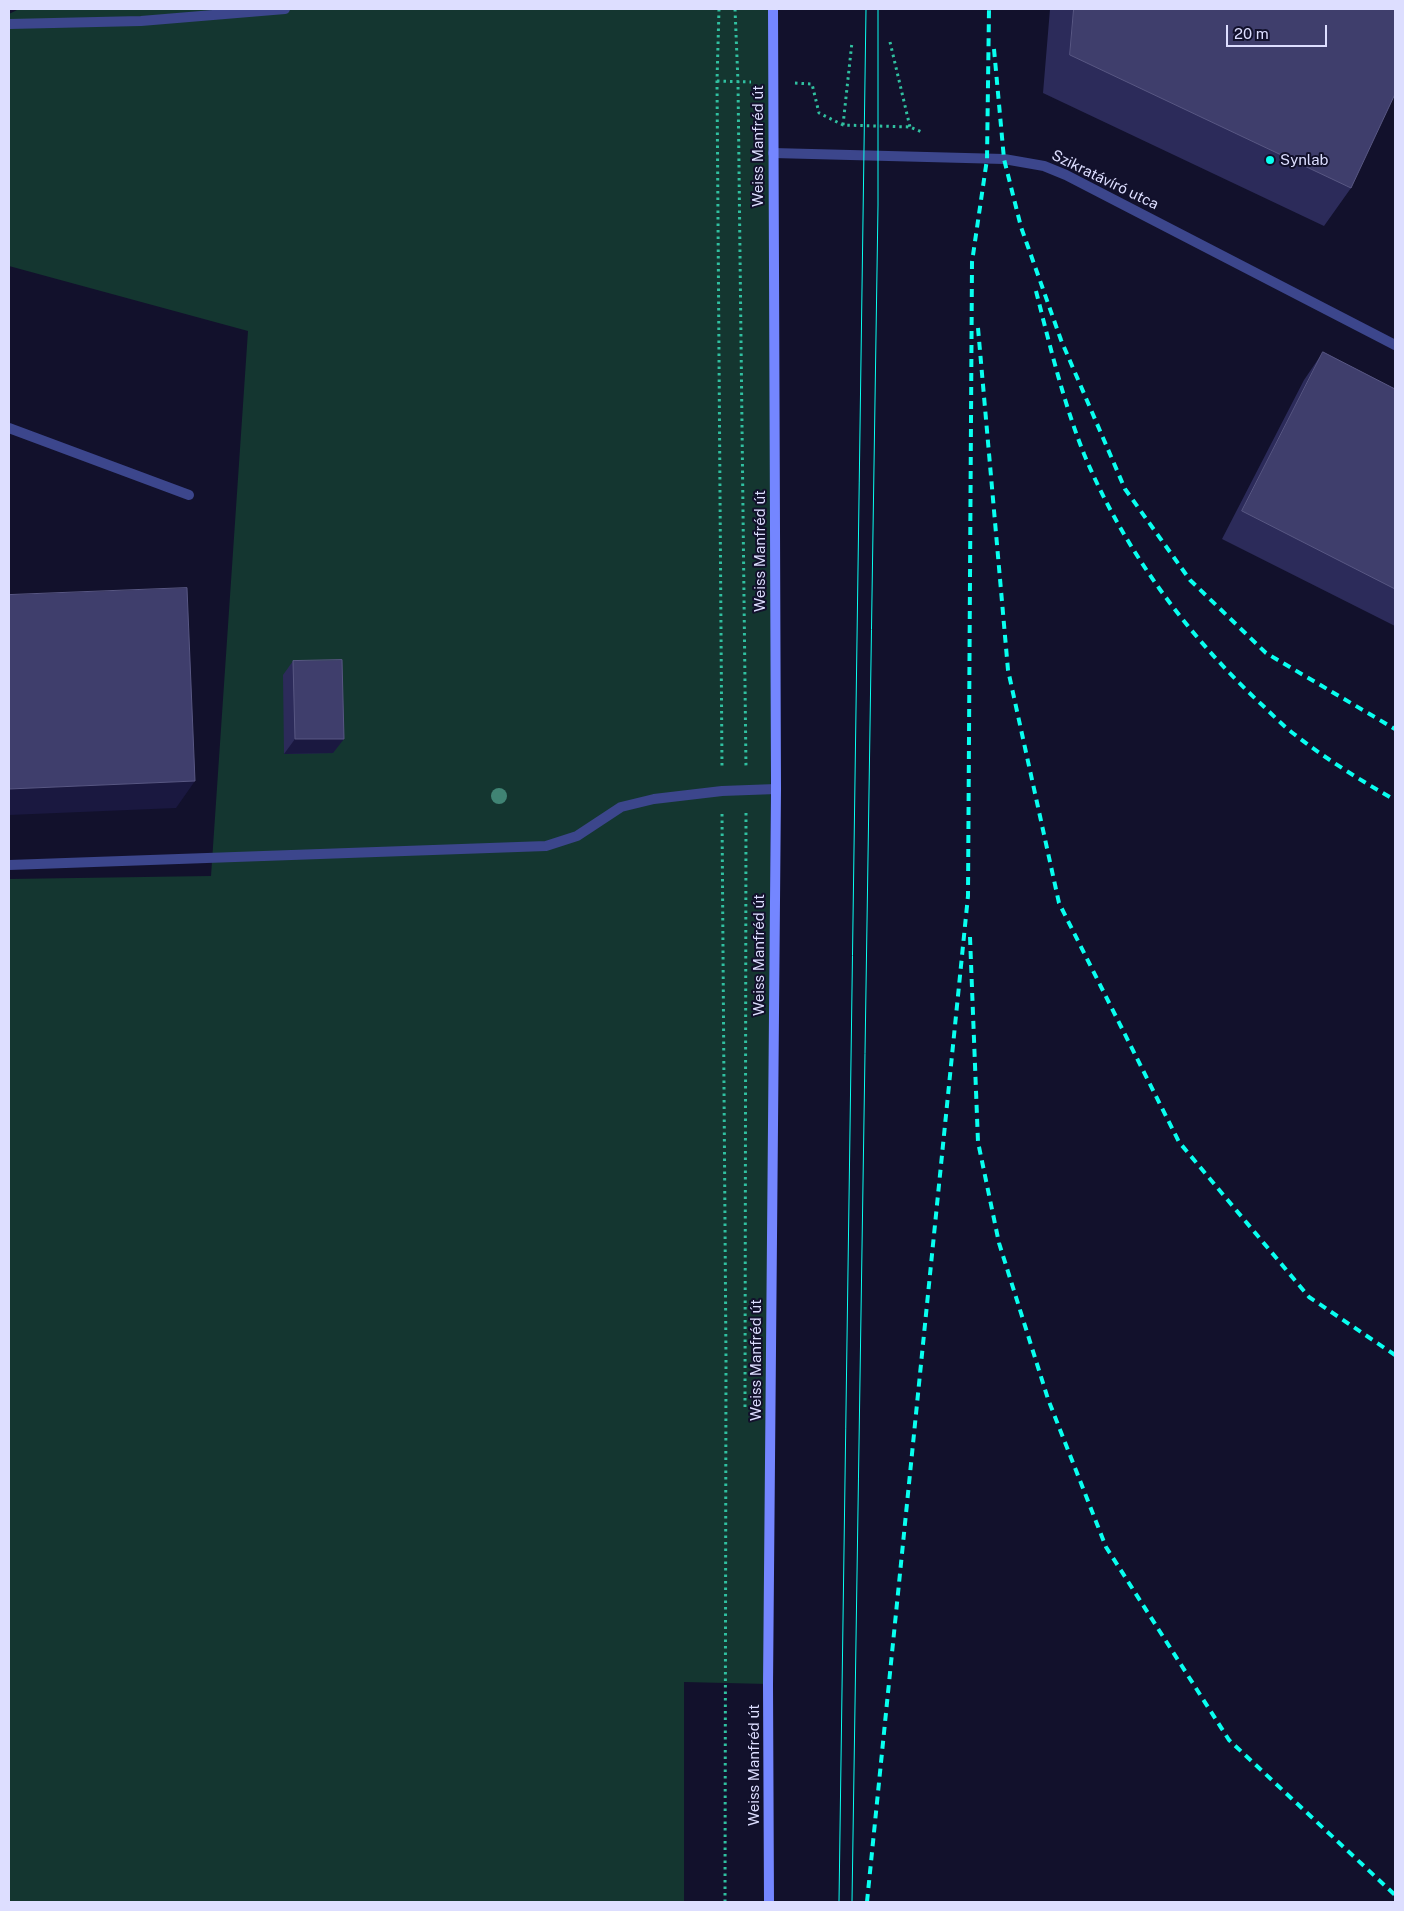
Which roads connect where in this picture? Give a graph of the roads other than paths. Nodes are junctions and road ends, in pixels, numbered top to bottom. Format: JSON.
{"nodes":[{"id":1,"x":285,"y":9,"type":"edge"},
{"id":2,"x":773,"y":9,"type":"edge"},
{"id":3,"x":9,"y":24,"type":"edge"},
{"id":4,"x":773,"y":153,"type":"junction"},
{"id":5,"x":1395,"y":345,"type":"edge"},
{"id":6,"x":9,"y":428,"type":"edge"},
{"id":7,"x":189,"y":495,"type":"dead end"},
{"id":8,"x":776,"y":789,"type":"junction"},
{"id":9,"x":9,"y":865,"type":"edge"},
{"id":10,"x":769,"y":1902,"type":"edge"}],
"edges":[{"from":1,"to":3,"type":"street"},
{"from":2,"to":4,"type":"main road","name":"Weiss Manfréd út"},
{"from":4,"to":5,"type":"street","name":"Szikratávíró utca"},
{"from":4,"to":8,"type":"main road","name":"Weiss Manfréd út"},
{"from":6,"to":7,"type":"street"},
{"from":8,"to":9,"type":"street"},
{"from":8,"to":10,"type":"main road","name":"Weiss Manfréd út"}]}
